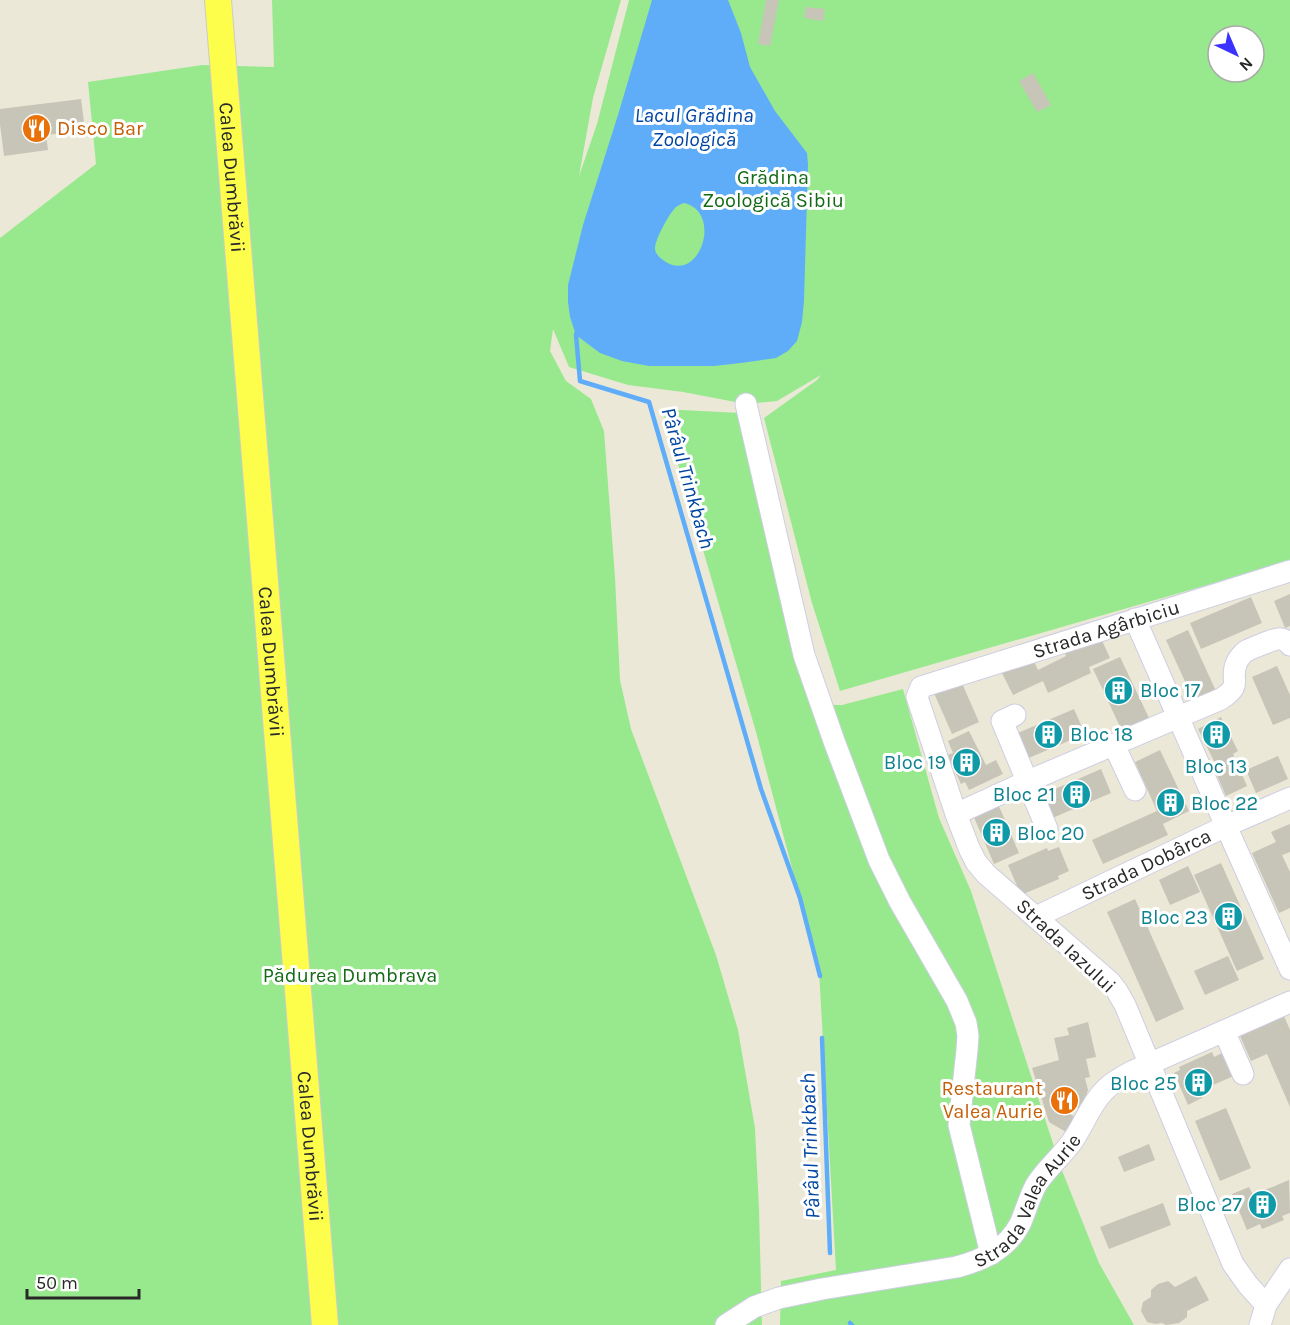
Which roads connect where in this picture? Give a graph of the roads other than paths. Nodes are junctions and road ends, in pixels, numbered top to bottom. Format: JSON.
{"nodes":[{"id":1,"x":218,"y":0,"type":"edge"},
{"id":2,"x":746,"y":404,"type":"dead end"},
{"id":3,"x":1290,"y":571,"type":"edge"},
{"id":4,"x":1135,"y":619,"type":"junction"},
{"id":5,"x":1290,"y":645,"type":"edge"},
{"id":6,"x":921,"y":687,"type":"joint"},
{"id":7,"x":1015,"y":715,"type":"dead end"},
{"id":8,"x":1178,"y":718,"type":"junction"},
{"id":9,"x":1114,"y":745,"type":"junction"},
{"id":10,"x":1026,"y":782,"type":"junction"},
{"id":11,"x":1135,"y":790,"type":"dead end"},
{"id":12,"x":1290,"y":798,"type":"edge"},
{"id":13,"x":956,"y":814,"type":"junction"},
{"id":14,"x":1226,"y":826,"type":"junction"},
{"id":15,"x":1047,"y":829,"type":"dead end"},
{"id":16,"x":1036,"y":917,"type":"junction"},
{"id":17,"x":1290,"y":969,"type":"edge"},
{"id":18,"x":1290,"y":1002,"type":"edge"},
{"id":19,"x":1224,"y":1030,"type":"junction"},
{"id":20,"x":1149,"y":1063,"type":"junction"},
{"id":21,"x":1243,"y":1074,"type":"dead end"},
{"id":22,"x":991,"y":1254,"type":"junction"},
{"id":23,"x":1290,"y":1269,"type":"edge"},
{"id":24,"x":1263,"y":1315,"type":"edge"},
{"id":25,"x":325,"y":1325,"type":"edge"},
{"id":26,"x":726,"y":1325,"type":"edge"}],
"edges":[{"from":1,"to":25,"type":"main road","name":"Calea Dumbrăvii"},
{"from":2,"to":22,"type":"street"},
{"from":3,"to":4,"type":"street","name":"Strada Agârbiciu"},
{"from":4,"to":6,"type":"street","name":"Strada Agârbiciu"},
{"from":4,"to":8,"type":"street"},
{"from":5,"to":8,"type":"street"},
{"from":6,"to":13,"type":"street","name":"Strada Iazului"},
{"from":7,"to":10,"type":"street"},
{"from":8,"to":9,"type":"street"},
{"from":8,"to":14,"type":"street"},
{"from":9,"to":10,"type":"street"},
{"from":9,"to":11,"type":"street"},
{"from":10,"to":13,"type":"street"},
{"from":10,"to":15,"type":"street"},
{"from":12,"to":14,"type":"street","name":"Strada Dobârca"},
{"from":13,"to":16,"type":"street","name":"Strada Iazului"},
{"from":14,"to":16,"type":"street","name":"Strada Dobârca"},
{"from":14,"to":17,"type":"street"},
{"from":16,"to":20,"type":"street","name":"Strada Iazului"},
{"from":18,"to":19,"type":"street","name":"Strada Valea Aurie"},
{"from":19,"to":20,"type":"street","name":"Strada Valea Aurie"},
{"from":19,"to":21,"type":"street"},
{"from":20,"to":22,"type":"street","name":"Strada Valea Aurie"},
{"from":20,"to":24,"type":"street","name":"Strada Iazului"},
{"from":22,"to":26,"type":"street","name":"Strada Valea Aurie"},
{"from":23,"to":24,"type":"street"}]}
